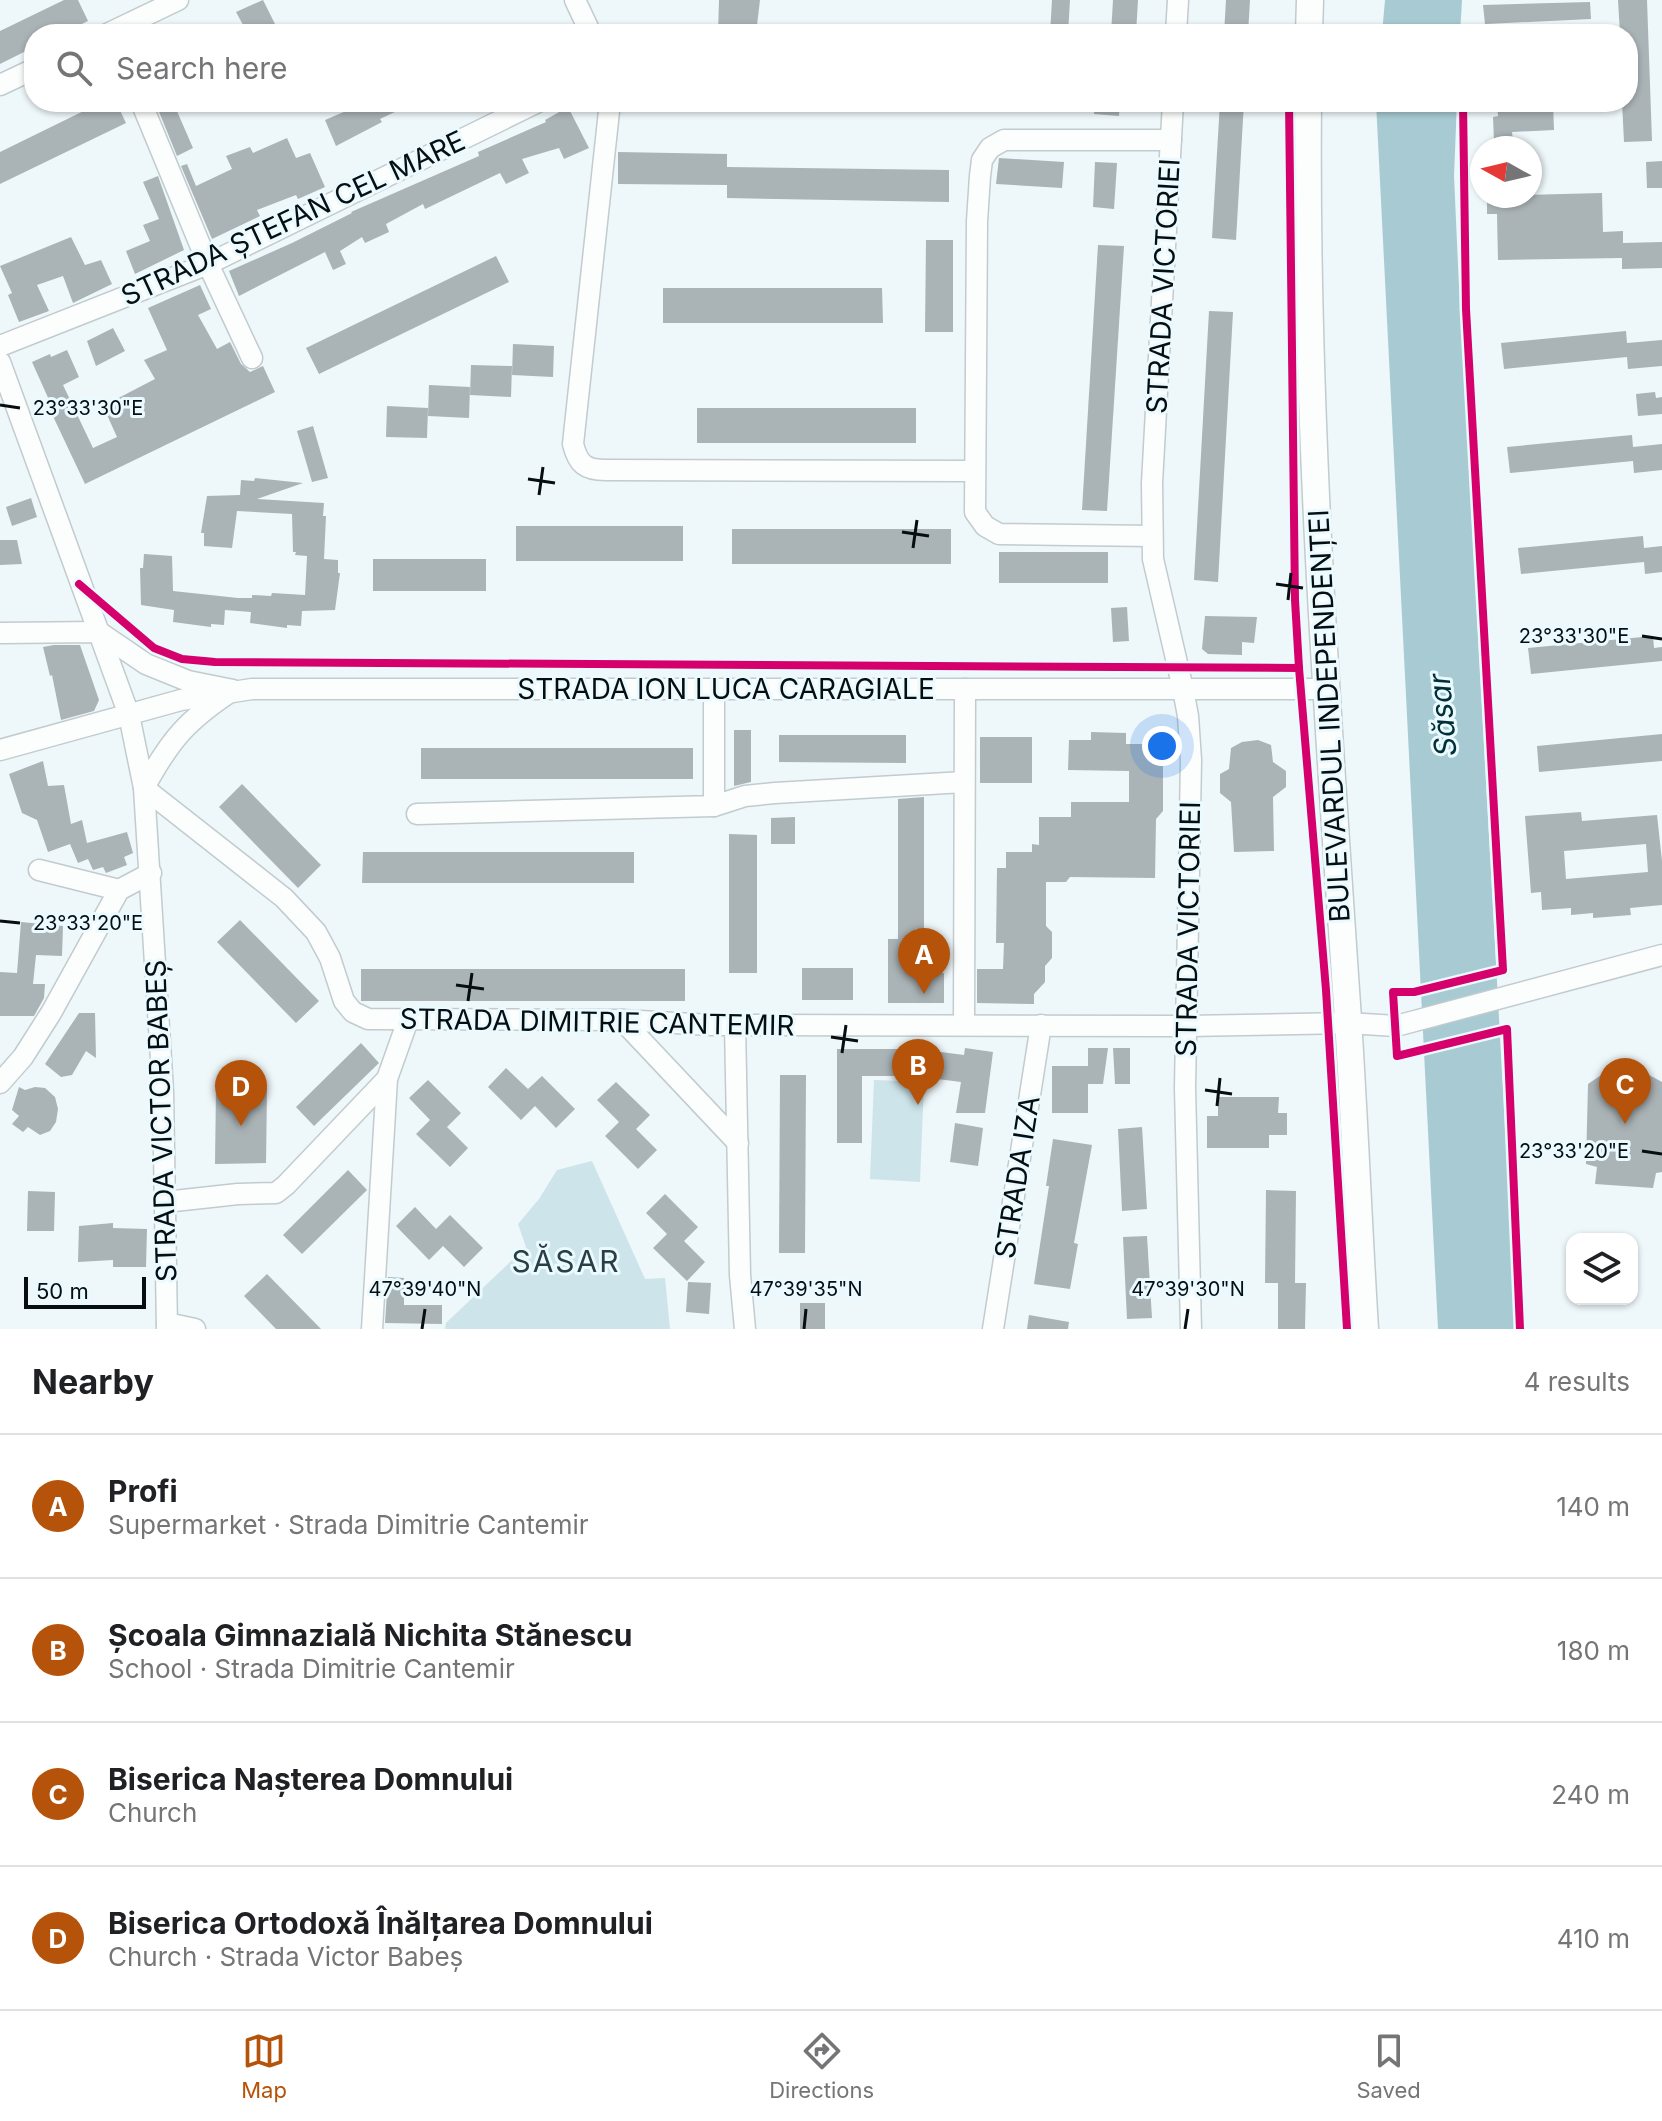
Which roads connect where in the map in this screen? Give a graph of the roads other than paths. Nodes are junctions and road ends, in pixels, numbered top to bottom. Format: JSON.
{"nodes":[{"id":1,"x":178,"y":0,"type":"edge"},
{"id":2,"x":575,"y":0,"type":"edge"},
{"id":3,"x":1178,"y":0,"type":"edge"},
{"id":4,"x":1310,"y":0,"type":"edge"},
{"id":5,"x":129,"y":24,"type":"edge"},
{"id":6,"x":586,"y":24,"type":"edge"},
{"id":7,"x":1177,"y":24,"type":"edge"},
{"id":8,"x":1309,"y":24,"type":"edge"},
{"id":9,"x":24,"y":74,"type":"edge"},
{"id":10,"x":0,"y":85,"type":"edge"},
{"id":11,"x":145,"y":112,"type":"edge"},
{"id":12,"x":518,"y":112,"type":"edge"},
{"id":13,"x":609,"y":112,"type":"edge"},
{"id":14,"x":1172,"y":112,"type":"edge"},
{"id":15,"x":1308,"y":112,"type":"edge"},
{"id":16,"x":1171,"y":140,"type":"junction"},
{"id":17,"x":208,"y":264,"type":"junction"},
{"id":18,"x":0,"y":346,"type":"edge"},
{"id":19,"x":252,"y":358,"type":"dead end"},
{"id":20,"x":0,"y":362,"type":"edge"},
{"id":21,"x":975,"y":471,"type":"junction"},
{"id":22,"x":1152,"y":536,"type":"junction"},
{"id":23,"x":99,"y":632,"type":"junction"},
{"id":24,"x":0,"y":633,"type":"edge"},
{"id":25,"x":714,"y":689,"type":"junction"},
{"id":26,"x":965,"y":689,"type":"junction"},
{"id":27,"x":1183,"y":689,"type":"junction"},
{"id":28,"x":1325,"y":689,"type":"junction"},
{"id":29,"x":233,"y":690,"type":"junction"},
{"id":30,"x":129,"y":715,"type":"junction"},
{"id":31,"x":0,"y":750,"type":"edge"},
{"id":32,"x":964,"y":782,"type":"junction"},
{"id":33,"x":144,"y":788,"type":"junction"},
{"id":34,"x":714,"y":806,"type":"junction"},
{"id":35,"x":417,"y":814,"type":"dead end"},
{"id":36,"x":39,"y":870,"type":"dead end"},
{"id":37,"x":151,"y":873,"type":"junction"},
{"id":38,"x":119,"y":890,"type":"junction"},
{"id":39,"x":1662,"y":955,"type":"edge"},
{"id":40,"x":408,"y":1020,"type":"junction"},
{"id":41,"x":622,"y":1020,"type":"junction"},
{"id":42,"x":1348,"y":1023,"type":"junction"},
{"id":43,"x":735,"y":1025,"type":"junction"},
{"id":44,"x":964,"y":1025,"type":"junction"},
{"id":45,"x":1041,"y":1025,"type":"junction"},
{"id":46,"x":1187,"y":1026,"type":"junction"},
{"id":47,"x":387,"y":1079,"type":"junction"},
{"id":48,"x":0,"y":1083,"type":"edge"},
{"id":49,"x":738,"y":1143,"type":"junction"},
{"id":50,"x":165,"y":1202,"type":"junction"},
{"id":51,"x":167,"y":1326,"type":"edge"},
{"id":52,"x":195,"y":1329,"type":"edge"},
{"id":53,"x":372,"y":1329,"type":"edge"},
{"id":54,"x":745,"y":1329,"type":"edge"},
{"id":55,"x":993,"y":1329,"type":"edge"},
{"id":56,"x":1191,"y":1329,"type":"edge"},
{"id":57,"x":1365,"y":1329,"type":"edge"}],
"edges":[{"from":1,"to":5,"type":"street"},
{"from":2,"to":6,"type":"street"},
{"from":3,"to":7,"type":"street"},
{"from":4,"to":8,"type":"main road"},
{"from":9,"to":10,"type":"street"},
{"from":11,"to":17,"type":"street"},
{"from":12,"to":17,"type":"street","name":"STRADA ȘTEFAN CEL MARE"},
{"from":13,"to":21,"type":"street"},
{"from":14,"to":16,"type":"street","name":"STRADA VICTORIEI"},
{"from":15,"to":28,"type":"main road","name":"BULEVARDUL INDEPENDENȚEI"},
{"from":16,"to":21,"type":"street"},
{"from":16,"to":22,"type":"street","name":"STRADA VICTORIEI"},
{"from":17,"to":18,"type":"street","name":"STRADA ȘTEFAN CEL MARE"},
{"from":17,"to":19,"type":"street"},
{"from":20,"to":23,"type":"street","name":"STRADA VICTOR BABEȘ"},
{"from":21,"to":22,"type":"street"},
{"from":22,"to":27,"type":"street","name":"STRADA VICTORIEI"},
{"from":23,"to":24,"type":"street"},
{"from":23,"to":29,"type":"street"},
{"from":23,"to":30,"type":"street","name":"STRADA VICTOR BABEȘ"},
{"from":25,"to":26,"type":"street","name":"STRADA ION LUCA CARAGIALE"},
{"from":25,"to":29,"type":"street","name":"STRADA ION LUCA CARAGIALE"},
{"from":25,"to":34,"type":"street"},
{"from":26,"to":27,"type":"street","name":"STRADA ION LUCA CARAGIALE"},
{"from":26,"to":32,"type":"street"},
{"from":27,"to":28,"type":"street","name":"STRADA ION LUCA CARAGIALE"},
{"from":27,"to":46,"type":"street","name":"STRADA VICTORIEI"},
{"from":28,"to":42,"type":"main road","name":"BULEVARDUL INDEPENDENȚEI"},
{"from":29,"to":30,"type":"street","name":"STRADA ION LUCA CARAGIALE"},
{"from":29,"to":33,"type":"street"},
{"from":30,"to":31,"type":"street","name":"STRADA ION LUCA CARAGIALE"},
{"from":30,"to":33,"type":"street","name":"STRADA VICTOR BABEȘ"},
{"from":32,"to":34,"type":"street"},
{"from":32,"to":44,"type":"street"},
{"from":33,"to":37,"type":"street","name":"STRADA VICTOR BABEȘ"},
{"from":33,"to":40,"type":"street","name":"STRADA DIMITRIE CANTEMIR"},
{"from":34,"to":35,"type":"street"},
{"from":36,"to":38,"type":"street"},
{"from":37,"to":38,"type":"street"},
{"from":37,"to":50,"type":"street","name":"STRADA VICTOR BABEȘ"},
{"from":38,"to":48,"type":"street"},
{"from":39,"to":42,"type":"street","name":"STRADA DIMITRIE CANTEMIR"},
{"from":40,"to":41,"type":"street","name":"STRADA DIMITRIE CANTEMIR"},
{"from":40,"to":47,"type":"street"},
{"from":41,"to":43,"type":"street","name":"STRADA DIMITRIE CANTEMIR"},
{"from":41,"to":49,"type":"street"},
{"from":42,"to":46,"type":"street","name":"STRADA DIMITRIE CANTEMIR"},
{"from":42,"to":57,"type":"main road","name":"BULEVARDUL INDEPENDENȚEI"},
{"from":43,"to":44,"type":"street","name":"STRADA DIMITRIE CANTEMIR"},
{"from":43,"to":49,"type":"street"},
{"from":44,"to":45,"type":"street","name":"STRADA DIMITRIE CANTEMIR"},
{"from":45,"to":46,"type":"street","name":"STRADA DIMITRIE CANTEMIR"},
{"from":45,"to":55,"type":"street","name":"STRADA IZA"},
{"from":46,"to":56,"type":"street","name":"STRADA VICTORIEI"},
{"from":47,"to":50,"type":"street"},
{"from":47,"to":53,"type":"street"},
{"from":49,"to":54,"type":"street"},
{"from":50,"to":51,"type":"street","name":"STRADA VICTOR BABEȘ"},
{"from":51,"to":52,"type":"street"}]}
